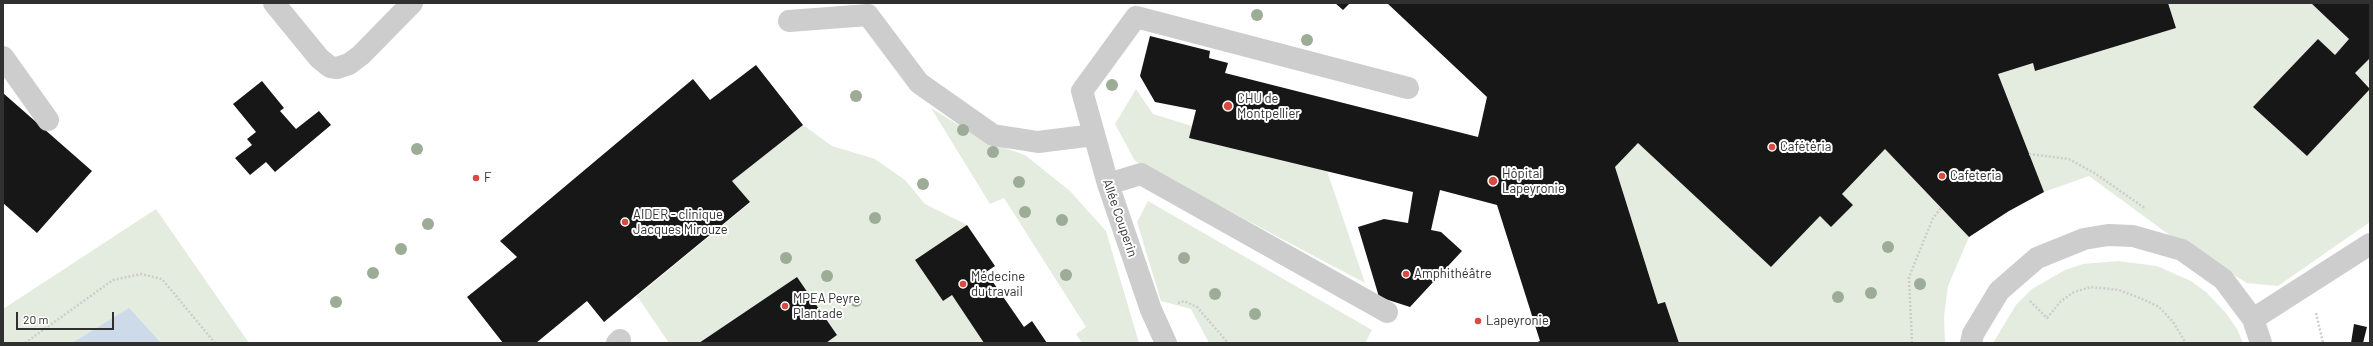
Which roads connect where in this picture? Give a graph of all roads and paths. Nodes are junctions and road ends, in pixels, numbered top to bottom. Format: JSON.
{"nodes":[{"id":1,"x":274,"y":3,"type":"edge"},
{"id":2,"x":412,"y":3,"type":"edge"},
{"id":3,"x":789,"y":21,"type":"dead end"},
{"id":4,"x":3,"y":57,"type":"edge"},
{"id":5,"x":1408,"y":88,"type":"dead end"},
{"id":6,"x":48,"y":120,"type":"dead end"},
{"id":7,"x":1094,"y":135,"type":"junction"},
{"id":8,"x":1108,"y":184,"type":"junction"},
{"id":9,"x":1941,"y":208,"type":"dead end"},
{"id":10,"x":2370,"y":244,"type":"edge"},
{"id":11,"x":2014,"y":277,"type":"junction"},
{"id":12,"x":1151,"y":310,"type":"junction"},
{"id":13,"x":1387,"y":312,"type":"dead end"},
{"id":14,"x":2253,"y":320,"type":"junction"},
{"id":15,"x":25,"y":343,"type":"edge"},
{"id":16,"x":215,"y":343,"type":"edge"},
{"id":17,"x":1166,"y":343,"type":"edge"},
{"id":18,"x":1228,"y":343,"type":"edge"},
{"id":19,"x":1912,"y":343,"type":"edge"},
{"id":20,"x":1971,"y":343,"type":"edge"},
{"id":21,"x":2186,"y":343,"type":"edge"},
{"id":22,"x":2261,"y":343,"type":"edge"}],
"edges":[{"from":1,"to":2,"type":"street"},
{"from":3,"to":7,"type":"street"},
{"from":4,"to":6,"type":"street"},
{"from":5,"to":7,"type":"street","name":"Allée Couperin"},
{"from":7,"to":8,"type":"street","name":"Allée Couperin"},
{"from":8,"to":12,"type":"street","name":"Allée Couperin"},
{"from":8,"to":13,"type":"street"},
{"from":9,"to":19,"type":"path"},
{"from":10,"to":14,"type":"street"},
{"from":11,"to":14,"type":"street"},
{"from":11,"to":20,"type":"street"},
{"from":11,"to":21,"type":"path"},
{"from":12,"to":17,"type":"street","name":"Allée Couperin"},
{"from":12,"to":18,"type":"path"},
{"from":14,"to":22,"type":"street"},
{"from":15,"to":16,"type":"path"}]}
